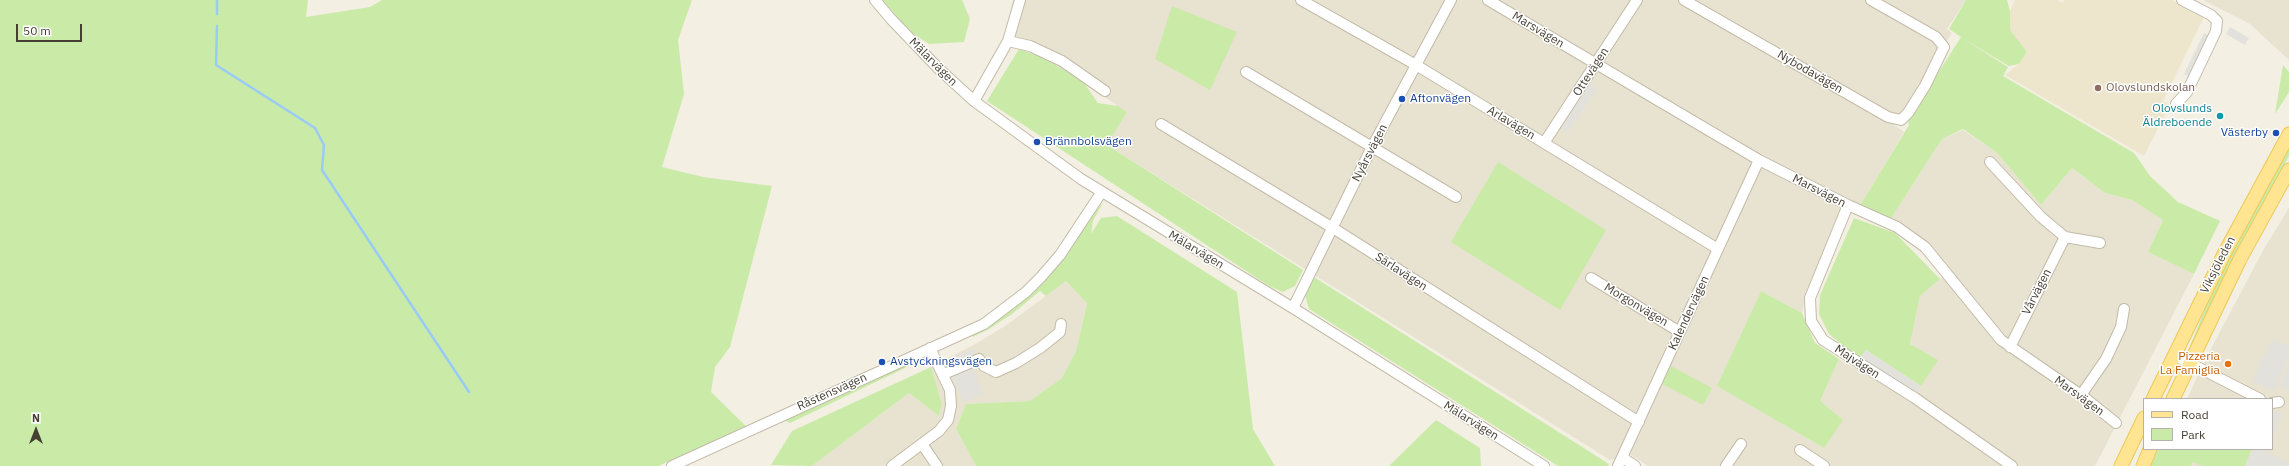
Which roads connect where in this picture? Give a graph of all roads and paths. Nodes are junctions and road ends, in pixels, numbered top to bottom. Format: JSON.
{"nodes":[{"id":1,"x":875,"y":0,"type":"edge"},
{"id":2,"x":1020,"y":0,"type":"edge"},
{"id":3,"x":1301,"y":0,"type":"edge"},
{"id":4,"x":1450,"y":0,"type":"edge"},
{"id":5,"x":1488,"y":0,"type":"edge"},
{"id":6,"x":1638,"y":0,"type":"edge"},
{"id":7,"x":1684,"y":0,"type":"edge"},
{"id":8,"x":1871,"y":0,"type":"edge"},
{"id":9,"x":2182,"y":0,"type":"edge"},
{"id":10,"x":1008,"y":41,"type":"junction"},
{"id":11,"x":1597,"y":64,"type":"junction"},
{"id":12,"x":1416,"y":65,"type":"junction"},
{"id":13,"x":1246,"y":72,"type":"dead end"},
{"id":14,"x":1105,"y":92,"type":"dead end"},
{"id":15,"x":974,"y":101,"type":"junction"},
{"id":16,"x":2176,"y":104,"type":"dead end"},
{"id":17,"x":1161,"y":124,"type":"dead end"},
{"id":18,"x":2289,"y":134,"type":"edge"},
{"id":19,"x":1544,"y":143,"type":"junction"},
{"id":20,"x":1372,"y":148,"type":"junction"},
{"id":21,"x":1759,"y":160,"type":"junction"},
{"id":22,"x":1990,"y":162,"type":"dead end"},
{"id":23,"x":2289,"y":170,"type":"edge"},
{"id":24,"x":1101,"y":193,"type":"junction"},
{"id":25,"x":1456,"y":197,"type":"dead end"},
{"id":26,"x":1848,"y":205,"type":"junction"},
{"id":27,"x":1333,"y":228,"type":"junction"},
{"id":28,"x":2065,"y":237,"type":"junction"},
{"id":29,"x":2100,"y":242,"type":"dead end"},
{"id":30,"x":1718,"y":249,"type":"junction"},
{"id":31,"x":1591,"y":278,"type":"dead end"},
{"id":32,"x":1293,"y":308,"type":"junction"},
{"id":33,"x":2124,"y":309,"type":"dead end"},
{"id":34,"x":1061,"y":324,"type":"dead end"},
{"id":35,"x":1680,"y":332,"type":"junction"},
{"id":36,"x":2010,"y":347,"type":"junction"},
{"id":37,"x":930,"y":348,"type":"junction"},
{"id":38,"x":2174,"y":355,"type":"junction"},
{"id":39,"x":2189,"y":363,"type":"junction"},
{"id":40,"x":944,"y":374,"type":"junction"},
{"id":41,"x":2081,"y":395,"type":"junction"},
{"id":42,"x":2153,"y":398,"type":"edge"},
{"id":43,"x":2173,"y":398,"type":"edge"},
{"id":44,"x":2258,"y":398,"type":"edge"},
{"id":45,"x":2143,"y":420,"type":"edge"},
{"id":46,"x":1639,"y":422,"type":"junction"},
{"id":47,"x":2116,"y":423,"type":"dead end"},
{"id":48,"x":922,"y":444,"type":"junction"},
{"id":49,"x":1741,"y":444,"type":"dead end"},
{"id":50,"x":1800,"y":450,"type":"dead end"},
{"id":51,"x":2150,"y":450,"type":"edge"},
{"id":52,"x":1620,"y":462,"type":"edge"},
{"id":53,"x":672,"y":466,"type":"edge"},
{"id":54,"x":892,"y":466,"type":"edge"},
{"id":55,"x":938,"y":466,"type":"edge"},
{"id":56,"x":1544,"y":466,"type":"edge"},
{"id":57,"x":1635,"y":466,"type":"edge"},
{"id":58,"x":1726,"y":466,"type":"edge"},
{"id":59,"x":1824,"y":466,"type":"edge"},
{"id":60,"x":2012,"y":466,"type":"edge"},
{"id":61,"x":2121,"y":466,"type":"edge"},
{"id":62,"x":2143,"y":466,"type":"edge"}],
"edges":[{"from":1,"to":15,"type":"street","name":"Mälarvägen"},
{"from":2,"to":10,"type":"street"},
{"from":3,"to":12,"type":"street","name":"Arlavägen"},
{"from":4,"to":12,"type":"street","name":"Nyårsvägen"},
{"from":5,"to":11,"type":"street","name":"Marsvägen"},
{"from":6,"to":11,"type":"street","name":"Ottevägen"},
{"from":7,"to":8,"type":"street","name":"Nybodavägen"},
{"from":9,"to":16,"type":"street"},
{"from":10,"to":14,"type":"street"},
{"from":10,"to":15,"type":"street"},
{"from":11,"to":19,"type":"street","name":"Ottevägen"},
{"from":11,"to":21,"type":"street","name":"Marsvägen"},
{"from":12,"to":19,"type":"street","name":"Arlavägen"},
{"from":12,"to":20,"type":"street","name":"Nyårsvägen"},
{"from":13,"to":20,"type":"street"},
{"from":15,"to":24,"type":"street","name":"Mälarvägen"},
{"from":17,"to":27,"type":"street","name":"Särlavägen"},
{"from":18,"to":38,"type":"main road","name":"Viksjöleden"},
{"from":19,"to":30,"type":"street","name":"Arlavägen"},
{"from":20,"to":25,"type":"street"},
{"from":20,"to":27,"type":"street","name":"Nyårsvägen"},
{"from":21,"to":26,"type":"street","name":"Marsvägen"},
{"from":21,"to":30,"type":"street","name":"Kalendervägen"},
{"from":22,"to":28,"type":"street"},
{"from":23,"to":39,"type":"main road","name":"Viksjöleden"},
{"from":24,"to":32,"type":"street","name":"Mälarvägen"},
{"from":24,"to":37,"type":"street","name":"Råstensvägen"},
{"from":26,"to":36,"type":"street","name":"Marsvägen"},
{"from":26,"to":60,"type":"street","name":"Majvägen"},
{"from":27,"to":32,"type":"street","name":"Nyårsvägen"},
{"from":27,"to":46,"type":"street","name":"Särlavägen"},
{"from":28,"to":29,"type":"street"},
{"from":28,"to":36,"type":"street","name":"Vårvägen"},
{"from":30,"to":35,"type":"street","name":"Kalendervägen"},
{"from":31,"to":35,"type":"street","name":"Morgonvägen"},
{"from":32,"to":56,"type":"street","name":"Mälarvägen"},
{"from":33,"to":41,"type":"street"},
{"from":34,"to":40,"type":"street"},
{"from":35,"to":46,"type":"street","name":"Kalendervägen"},
{"from":36,"to":41,"type":"street","name":"Marsvägen"},
{"from":37,"to":40,"type":"street"},
{"from":37,"to":53,"type":"street","name":"Råstensvägen"},
{"from":38,"to":39,"type":"street"},
{"from":38,"to":42,"type":"main road","name":"Viksjöleden"},
{"from":39,"to":43,"type":"main road","name":"Viksjöleden"},
{"from":39,"to":44,"type":"street"},
{"from":40,"to":48,"type":"street"},
{"from":41,"to":47,"type":"street","name":"Marsvägen"},
{"from":45,"to":61,"type":"main road"},
{"from":46,"to":52,"type":"street","name":"Kalendervägen"},
{"from":48,"to":54,"type":"street"},
{"from":48,"to":55,"type":"street"},
{"from":49,"to":58,"type":"street"},
{"from":50,"to":59,"type":"street"},
{"from":51,"to":62,"type":"main road"},
{"from":52,"to":57,"type":"street"}]}
